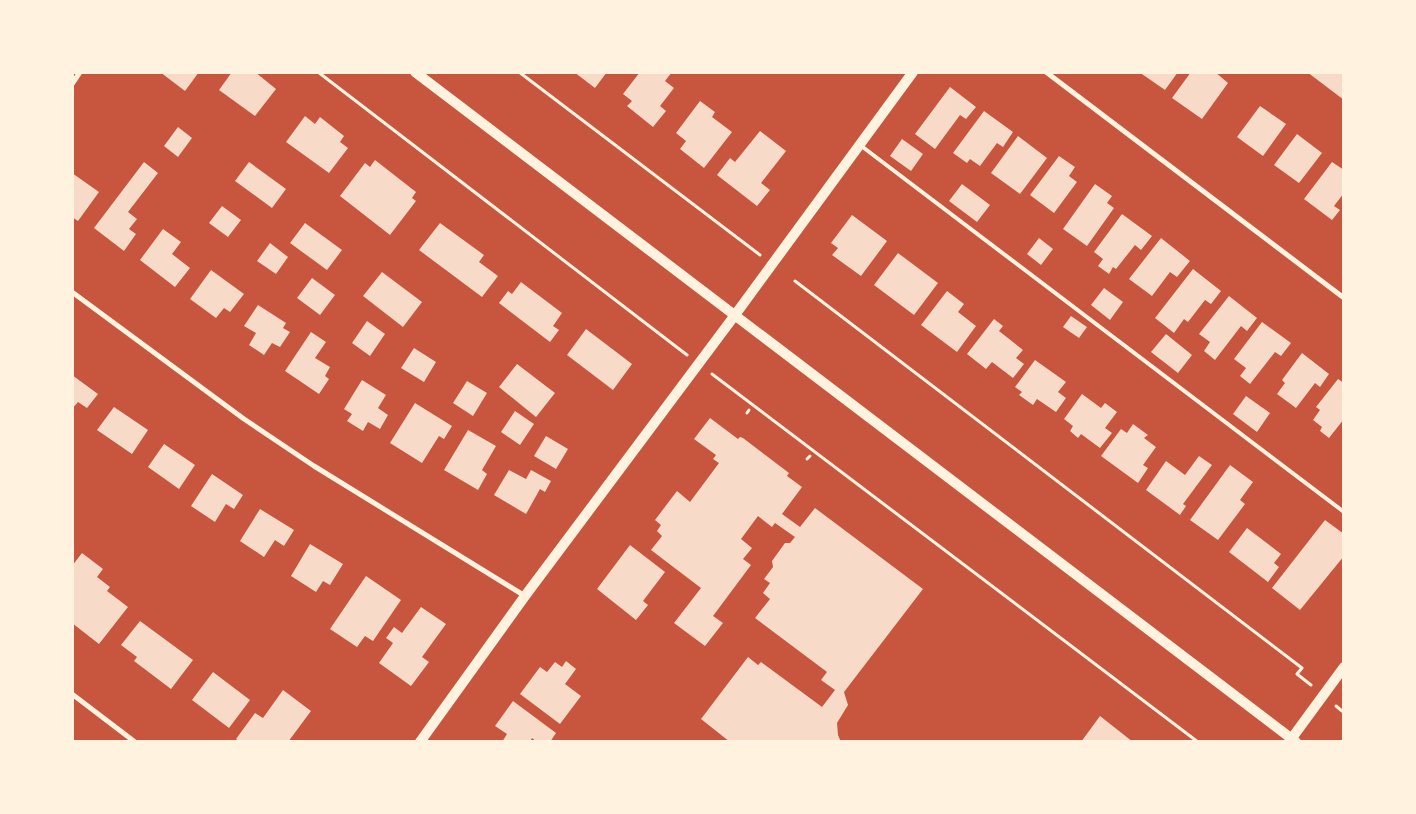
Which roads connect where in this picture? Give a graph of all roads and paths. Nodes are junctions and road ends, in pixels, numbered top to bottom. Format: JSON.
{"nodes":[{"id":1,"x":80,"y":72,"type":"edge"},
{"id":2,"x":318,"y":72,"type":"edge"},
{"id":3,"x":415,"y":72,"type":"edge"},
{"id":4,"x":520,"y":72,"type":"edge"},
{"id":5,"x":913,"y":72,"type":"edge"},
{"id":6,"x":1046,"y":72,"type":"edge"},
{"id":7,"x":72,"y":84,"type":"edge"},
{"id":8,"x":860,"y":145,"type":"junction"},
{"id":9,"x":772,"y":265,"type":"junction"},
{"id":10,"x":795,"y":281,"type":"dead end"},
{"id":11,"x":72,"y":292,"type":"edge"},
{"id":12,"x":1344,"y":298,"type":"edge"},
{"id":13,"x":735,"y":315,"type":"junction"},
{"id":14,"x":699,"y":364,"type":"junction"},
{"id":15,"x":1344,"y":512,"type":"edge"},
{"id":16,"x":525,"y":596,"type":"junction"},
{"id":17,"x":1344,"y":667,"type":"edge"},
{"id":18,"x":1297,"y":674,"type":"dead end"},
{"id":19,"x":72,"y":694,"type":"edge"},
{"id":20,"x":1292,"y":740,"type":"edge"},
{"id":21,"x":135,"y":742,"type":"edge"},
{"id":22,"x":420,"y":742,"type":"edge"},
{"id":23,"x":1198,"y":742,"type":"edge"}],
"edges":[{"from":1,"to":7,"type":"street"},
{"from":2,"to":14,"type":"path"},
{"from":3,"to":13,"type":"main road"},
{"from":4,"to":9,"type":"path"},
{"from":5,"to":8,"type":"main road"},
{"from":6,"to":12,"type":"street"},
{"from":8,"to":9,"type":"main road"},
{"from":8,"to":15,"type":"lane"},
{"from":9,"to":13,"type":"main road"},
{"from":10,"to":18,"type":"path"},
{"from":11,"to":16,"type":"street"},
{"from":13,"to":14,"type":"main road"},
{"from":13,"to":20,"type":"main road"},
{"from":14,"to":16,"type":"main road"},
{"from":14,"to":23,"type":"path"},
{"from":16,"to":22,"type":"main road"},
{"from":17,"to":20,"type":"main road"},
{"from":19,"to":21,"type":"street"}]}
